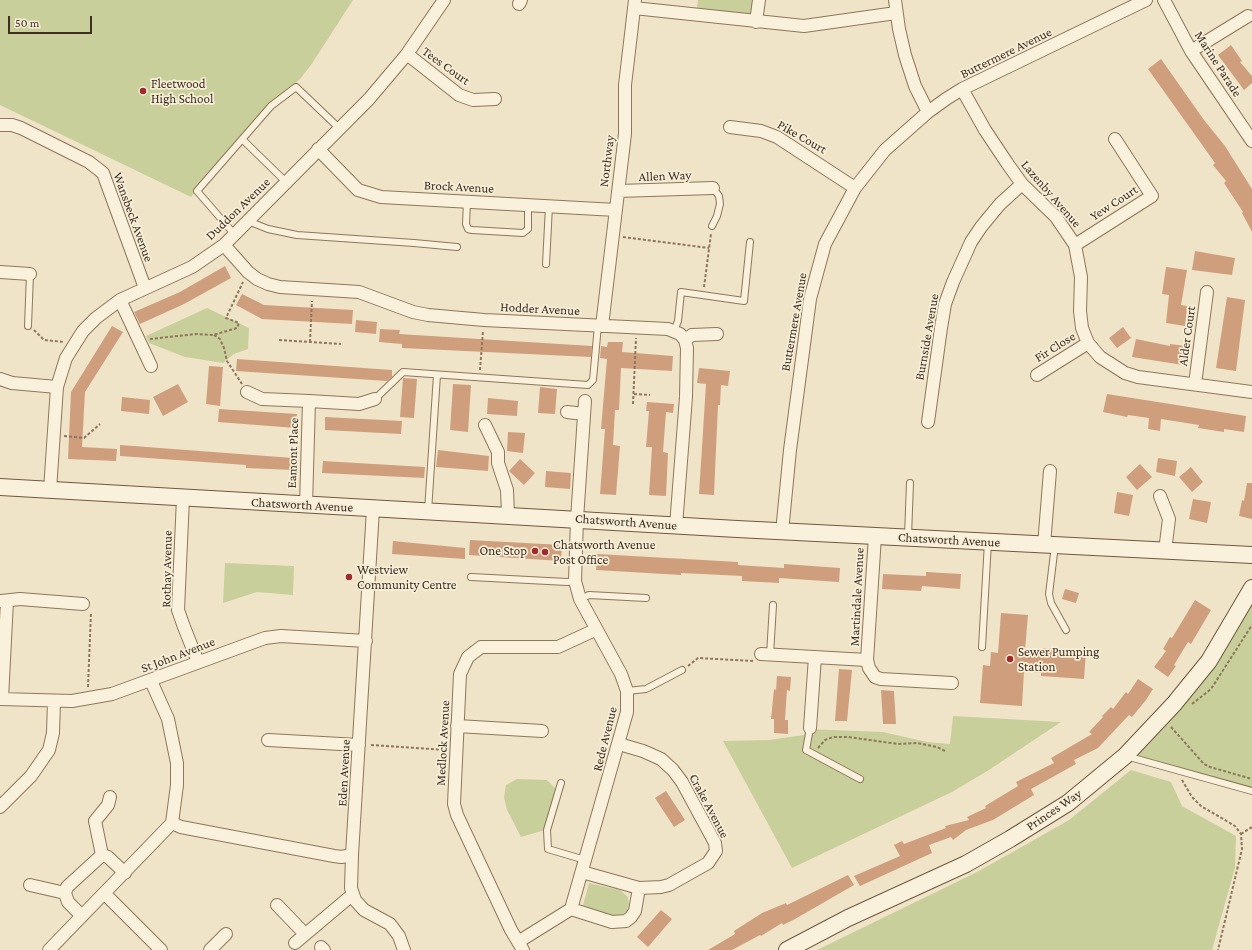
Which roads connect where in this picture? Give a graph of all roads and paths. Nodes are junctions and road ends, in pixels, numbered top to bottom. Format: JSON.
{"nodes":[{"id":1,"x":444,"y":0,"type":"edge"},
{"id":2,"x":758,"y":0,"type":"edge"},
{"id":3,"x":894,"y":0,"type":"edge"},
{"id":4,"x":1146,"y":0,"type":"edge"},
{"id":5,"x":1164,"y":0,"type":"edge"},
{"id":6,"x":634,"y":4,"type":"edge"},
{"id":7,"x":896,"y":13,"type":"junction"},
{"id":8,"x":1248,"y":16,"type":"dead end"},
{"id":9,"x":756,"y":22,"type":"junction"},
{"id":10,"x":1191,"y":51,"type":"junction"},
{"id":11,"x":406,"y":54,"type":"junction"},
{"id":12,"x":962,"y":89,"type":"junction"},
{"id":13,"x":494,"y":99,"type":"dead end"},
{"id":14,"x":928,"y":112,"type":"junction"},
{"id":15,"x":0,"y":125,"type":"edge"},
{"id":16,"x":730,"y":127,"type":"dead end"},
{"id":17,"x":339,"y":128,"type":"junction"},
{"id":18,"x":242,"y":139,"type":"junction"},
{"id":19,"x":1115,"y":139,"type":"dead end"},
{"id":20,"x":1252,"y":141,"type":"edge"},
{"id":21,"x":318,"y":149,"type":"junction"},
{"id":22,"x":286,"y":182,"type":"junction"},
{"id":23,"x":1022,"y":184,"type":"junction"},
{"id":24,"x":713,"y":188,"type":"joint"},
{"id":25,"x":855,"y":188,"type":"junction"},
{"id":26,"x":618,"y":191,"type":"junction"},
{"id":27,"x":466,"y":201,"type":"junction"},
{"id":28,"x":528,"y":205,"type":"junction"},
{"id":29,"x":549,"y":206,"type":"junction"},
{"id":30,"x":616,"y":210,"type":"junction"},
{"id":31,"x":248,"y":221,"type":"junction"},
{"id":32,"x":712,"y":226,"type":"joint"},
{"id":33,"x":235,"y":235,"type":"junction"},
{"id":34,"x":614,"y":236,"type":"junction"},
{"id":35,"x":750,"y":242,"type":"dead end"},
{"id":36,"x":224,"y":245,"type":"junction"},
{"id":37,"x":1075,"y":245,"type":"junction"},
{"id":38,"x":457,"y":248,"type":"dead end"},
{"id":39,"x":709,"y":248,"type":"junction"},
{"id":40,"x":546,"y":264,"type":"dead end"},
{"id":41,"x":0,"y":272,"type":"edge"},
{"id":42,"x":248,"y":272,"type":"junction"},
{"id":43,"x":30,"y":274,"type":"joint"},
{"id":44,"x":145,"y":288,"type":"junction"},
{"id":45,"x":313,"y":289,"type":"junction"},
{"id":46,"x":1207,"y":292,"type":"dead end"},
{"id":47,"x":703,"y":294,"type":"junction"},
{"id":48,"x":120,"y":300,"type":"junction"},
{"id":49,"x":484,"y":320,"type":"junction"},
{"id":50,"x":28,"y":326,"type":"joint"},
{"id":51,"x":600,"y":326,"type":"junction"},
{"id":52,"x":637,"y":328,"type":"junction"},
{"id":53,"x":674,"y":331,"type":"junction"},
{"id":54,"x":717,"y":334,"type":"dead end"},
{"id":55,"x":213,"y":335,"type":"junction"},
{"id":56,"x":139,"y":340,"type":"junction"},
{"id":57,"x":279,"y":340,"type":"dead end"},
{"id":58,"x":685,"y":340,"type":"junction"},
{"id":59,"x":310,"y":342,"type":"junction"},
{"id":60,"x":1088,"y":343,"type":"junction"},
{"id":61,"x":341,"y":344,"type":"dead end"},
{"id":62,"x":72,"y":347,"type":"junction"},
{"id":63,"x":152,"y":366,"type":"dead end"},
{"id":64,"x":437,"y":375,"type":"junction"},
{"id":65,"x":1037,"y":375,"type":"dead end"},
{"id":66,"x":480,"y":378,"type":"junction"},
{"id":67,"x":0,"y":379,"type":"edge"},
{"id":68,"x":1195,"y":384,"type":"junction"},
{"id":69,"x":57,"y":387,"type":"junction"},
{"id":70,"x":247,"y":392,"type":"joint"},
{"id":71,"x":1252,"y":392,"type":"edge"},
{"id":72,"x":634,"y":394,"type":"junction"},
{"id":73,"x":650,"y":395,"type":"dead end"},
{"id":74,"x":374,"y":399,"type":"joint"},
{"id":75,"x":309,"y":401,"type":"junction"},
{"id":76,"x":585,"y":401,"type":"dead end"},
{"id":77,"x":633,"y":404,"type":"dead end"},
{"id":78,"x":567,"y":412,"type":"dead end"},
{"id":79,"x":584,"y":414,"type":"junction"},
{"id":80,"x":928,"y":422,"type":"dead end"},
{"id":81,"x":100,"y":424,"type":"dead end"},
{"id":82,"x":485,"y":425,"type":"dead end"},
{"id":83,"x":53,"y":436,"type":"junction"},
{"id":84,"x":1050,"y":470,"type":"dead end"},
{"id":85,"x":910,"y":483,"type":"dead end"},
{"id":86,"x":0,"y":487,"type":"edge"},
{"id":87,"x":50,"y":490,"type":"junction"},
{"id":88,"x":1160,"y":496,"type":"dead end"},
{"id":89,"x":183,"y":498,"type":"junction"},
{"id":90,"x":306,"y":505,"type":"junction"},
{"id":91,"x":373,"y":509,"type":"junction"},
{"id":92,"x":428,"y":511,"type":"junction"},
{"id":93,"x":508,"y":515,"type":"junction"},
{"id":94,"x":577,"y":519,"type":"junction"},
{"id":95,"x":676,"y":526,"type":"junction"},
{"id":96,"x":782,"y":532,"type":"junction"},
{"id":97,"x":875,"y":536,"type":"junction"},
{"id":98,"x":908,"y":538,"type":"junction"},
{"id":99,"x":988,"y":542,"type":"junction"},
{"id":100,"x":1049,"y":545,"type":"junction"},
{"id":101,"x":1166,"y":551,"type":"junction"},
{"id":102,"x":1252,"y":556,"type":"edge"},
{"id":103,"x":471,"y":577,"type":"dead end"},
{"id":104,"x":575,"y":581,"type":"junction"},
{"id":105,"x":1252,"y":588,"type":"edge"},
{"id":106,"x":646,"y":598,"type":"dead end"},
{"id":107,"x":580,"y":599,"type":"junction"},
{"id":108,"x":4,"y":601,"type":"edge"},
{"id":109,"x":83,"y":604,"type":"joint"},
{"id":110,"x":773,"y":606,"type":"dead end"},
{"id":111,"x":1252,"y":625,"type":"edge"},
{"id":112,"x":595,"y":630,"type":"junction"},
{"id":113,"x":1066,"y":630,"type":"dead end"},
{"id":114,"x":366,"y":641,"type":"junction"},
{"id":115,"x":982,"y":647,"type":"dead end"},
{"id":116,"x":766,"y":654,"type":"junction"},
{"id":117,"x":815,"y":657,"type":"junction"},
{"id":118,"x":867,"y":660,"type":"junction"},
{"id":119,"x":198,"y":662,"type":"junction"},
{"id":120,"x":682,"y":670,"type":"joint"},
{"id":121,"x":151,"y":681,"type":"junction"},
{"id":122,"x":952,"y":683,"type":"dead end"},
{"id":123,"x":626,"y":691,"type":"junction"},
{"id":124,"x":89,"y":698,"type":"junction"},
{"id":125,"x":1,"y":699,"type":"edge"},
{"id":126,"x":54,"y":701,"type":"junction"},
{"id":127,"x":1190,"y":706,"type":"dead end"},
{"id":128,"x":1170,"y":722,"type":"junction"},
{"id":129,"x":458,"y":726,"type":"junction"},
{"id":130,"x":810,"y":728,"type":"joint"},
{"id":131,"x":542,"y":731,"type":"dead end"},
{"id":132,"x":268,"y":740,"type":"dead end"},
{"id":133,"x":619,"y":744,"type":"junction"},
{"id":134,"x":359,"y":745,"type":"junction"},
{"id":135,"x":456,"y":751,"type":"junction"},
{"id":136,"x":945,"y":751,"type":"dead end"},
{"id":137,"x":815,"y":755,"type":"junction"},
{"id":138,"x":1125,"y":756,"type":"junction"},
{"id":139,"x":1180,"y":771,"type":"junction"},
{"id":140,"x":860,"y":779,"type":"dead end"},
{"id":141,"x":1252,"y":779,"type":"edge"},
{"id":142,"x":561,"y":783,"type":"dead end"},
{"id":143,"x":1252,"y":791,"type":"edge"},
{"id":144,"x":110,"y":797,"type":"dead end"},
{"id":145,"x":0,"y":807,"type":"edge"},
{"id":146,"x":172,"y":823,"type":"junction"},
{"id":147,"x":1252,"y":827,"type":"edge"},
{"id":148,"x":1241,"y":834,"type":"junction"},
{"id":149,"x":102,"y":855,"type":"junction"},
{"id":150,"x":352,"y":855,"type":"junction"},
{"id":151,"x":585,"y":860,"type":"junction"},
{"id":152,"x":582,"y":872,"type":"junction"},
{"id":153,"x":125,"y":873,"type":"junction"},
{"id":154,"x":30,"y":885,"type":"dead end"},
{"id":155,"x":639,"y":888,"type":"junction"},
{"id":156,"x":65,"y":893,"type":"junction"},
{"id":157,"x":105,"y":894,"type":"junction"},
{"id":158,"x":352,"y":895,"type":"junction"},
{"id":159,"x":278,"y":904,"type":"dead end"},
{"id":160,"x":571,"y":909,"type":"junction"},
{"id":161,"x":82,"y":916,"type":"junction"},
{"id":162,"x":226,"y":934,"type":"dead end"},
{"id":163,"x":305,"y":934,"type":"junction"},
{"id":164,"x":295,"y":943,"type":"dead end"},
{"id":165,"x":521,"y":946,"type":"edge"},
{"id":166,"x":49,"y":950,"type":"edge"},
{"id":167,"x":161,"y":950,"type":"edge"},
{"id":168,"x":210,"y":950,"type":"edge"},
{"id":169,"x":404,"y":950,"type":"edge"},
{"id":170,"x":787,"y":950,"type":"edge"},
{"id":171,"x":1218,"y":950,"type":"edge"}],
"edges":[{"from":1,"to":11,"type":"street","name":"Duddon Avenue"},
{"from":2,"to":9,"type":"street"},
{"from":3,"to":7,"type":"street"},
{"from":4,"to":12,"type":"street","name":"Buttermere Avenue"},
{"from":5,"to":10,"type":"street","name":"Marine Parade"},
{"from":6,"to":9,"type":"street"},
{"from":6,"to":26,"type":"street","name":"Northway"},
{"from":7,"to":9,"type":"street"},
{"from":7,"to":14,"type":"street"},
{"from":8,"to":10,"type":"street"},
{"from":10,"to":20,"type":"street","name":"Marine Parade"},
{"from":11,"to":13,"type":"street","name":"Tees Court"},
{"from":11,"to":17,"type":"street","name":"Duddon Avenue"},
{"from":12,"to":14,"type":"street","name":"Buttermere Avenue"},
{"from":12,"to":23,"type":"street","name":"Lazenby Avenue"},
{"from":14,"to":25,"type":"street","name":"Buttermere Avenue"},
{"from":15,"to":44,"type":"street","name":"Wansbeck Avenue"},
{"from":16,"to":25,"type":"street","name":"Pike Court"},
{"from":17,"to":18,"type":"lane"},
{"from":17,"to":21,"type":"street","name":"Duddon Avenue"},
{"from":18,"to":22,"type":"lane"},
{"from":18,"to":33,"type":"lane"},
{"from":19,"to":37,"type":"street","name":"Yew Court"},
{"from":21,"to":22,"type":"street","name":"Duddon Avenue"},
{"from":21,"to":27,"type":"street","name":"Brock Avenue"},
{"from":22,"to":31,"type":"street","name":"Duddon Avenue"},
{"from":23,"to":37,"type":"street","name":"Lazenby Avenue"},
{"from":23,"to":80,"type":"street","name":"Burnside Avenue"},
{"from":24,"to":26,"type":"street","name":"Allen Way"},
{"from":24,"to":32,"type":"lane"},
{"from":25,"to":96,"type":"street","name":"Buttermere Avenue"},
{"from":26,"to":30,"type":"street","name":"Northway"},
{"from":27,"to":28,"type":"street","name":"Brock Avenue"},
{"from":27,"to":28,"type":"lane"},
{"from":28,"to":29,"type":"street","name":"Brock Avenue"},
{"from":29,"to":30,"type":"street","name":"Brock Avenue"},
{"from":29,"to":40,"type":"lane"},
{"from":30,"to":34,"type":"street","name":"Northway"},
{"from":31,"to":33,"type":"street","name":"Duddon Avenue"},
{"from":31,"to":38,"type":"lane"},
{"from":32,"to":39,"type":"path"},
{"from":33,"to":36,"type":"street","name":"Duddon Avenue"},
{"from":34,"to":39,"type":"path"},
{"from":34,"to":51,"type":"street","name":"Northway"},
{"from":35,"to":47,"type":"lane"},
{"from":36,"to":42,"type":"street","name":"Hodder Avenue"},
{"from":36,"to":44,"type":"street","name":"Duddon Avenue"},
{"from":37,"to":60,"type":"street","name":"Lazenby Avenue"},
{"from":39,"to":47,"type":"path"},
{"from":41,"to":43,"type":"street"},
{"from":42,"to":45,"type":"street","name":"Hodder Avenue"},
{"from":42,"to":55,"type":"path"},
{"from":43,"to":50,"type":"lane"},
{"from":44,"to":48,"type":"street","name":"Duddon Avenue"},
{"from":45,"to":49,"type":"street","name":"Hodder Avenue"},
{"from":45,"to":59,"type":"path"},
{"from":46,"to":68,"type":"street","name":"Alder Court"},
{"from":47,"to":53,"type":"lane"},
{"from":48,"to":56,"type":"street"},
{"from":48,"to":62,"type":"street","name":"Duddon Avenue"},
{"from":49,"to":51,"type":"street","name":"Hodder Avenue"},
{"from":49,"to":66,"type":"path"},
{"from":50,"to":62,"type":"path"},
{"from":51,"to":52,"type":"street","name":"Hodder Avenue"},
{"from":51,"to":66,"type":"lane","name":"Eamont Place"},
{"from":52,"to":53,"type":"street","name":"Hodder Avenue"},
{"from":52,"to":72,"type":"path"},
{"from":53,"to":58,"type":"street"},
{"from":54,"to":58,"type":"street"},
{"from":55,"to":56,"type":"path"},
{"from":55,"to":70,"type":"path"},
{"from":56,"to":63,"type":"street"},
{"from":57,"to":59,"type":"path"},
{"from":58,"to":95,"type":"street"},
{"from":59,"to":61,"type":"path"},
{"from":60,"to":65,"type":"street","name":"Fir Close"},
{"from":60,"to":68,"type":"street","name":"Lazenby Avenue"},
{"from":62,"to":69,"type":"street","name":"Duddon Avenue"},
{"from":64,"to":66,"type":"lane","name":"Eamont Place"},
{"from":64,"to":74,"type":"lane","name":"Eamont Place"},
{"from":64,"to":92,"type":"lane"},
{"from":67,"to":69,"type":"street"},
{"from":68,"to":71,"type":"street","name":"Lazenby Avenue"},
{"from":69,"to":83,"type":"street","name":"Duddon Avenue"},
{"from":70,"to":75,"type":"street","name":"Eamont Place"},
{"from":72,"to":73,"type":"path"},
{"from":72,"to":77,"type":"path"},
{"from":74,"to":75,"type":"street","name":"Eamont Place"},
{"from":75,"to":90,"type":"street","name":"Eamont Place"},
{"from":76,"to":79,"type":"street","name":"Rede Avenue"},
{"from":78,"to":79,"type":"street"},
{"from":79,"to":94,"type":"street","name":"Rede Avenue"},
{"from":81,"to":83,"type":"path"},
{"from":82,"to":93,"type":"street"},
{"from":83,"to":87,"type":"street","name":"Duddon Avenue"},
{"from":84,"to":100,"type":"street"},
{"from":85,"to":98,"type":"lane"},
{"from":86,"to":87,"type":"street","name":"Chatsworth Avenue"},
{"from":87,"to":89,"type":"street","name":"Chatsworth Avenue"},
{"from":88,"to":101,"type":"street"},
{"from":89,"to":90,"type":"street","name":"Chatsworth Avenue"},
{"from":89,"to":119,"type":"street","name":"Rothay Avenue"},
{"from":90,"to":91,"type":"street","name":"Chatsworth Avenue"},
{"from":91,"to":92,"type":"street","name":"Chatsworth Avenue"},
{"from":91,"to":114,"type":"street","name":"Eden Avenue"},
{"from":92,"to":93,"type":"street","name":"Chatsworth Avenue"},
{"from":93,"to":94,"type":"street","name":"Chatsworth Avenue"},
{"from":94,"to":95,"type":"street","name":"Chatsworth Avenue"},
{"from":94,"to":104,"type":"street","name":"Rede Avenue"},
{"from":95,"to":96,"type":"street","name":"Chatsworth Avenue"},
{"from":96,"to":97,"type":"street","name":"Chatsworth Avenue"},
{"from":97,"to":98,"type":"street","name":"Chatsworth Avenue"},
{"from":97,"to":118,"type":"street","name":"Martindale Avenue"},
{"from":98,"to":99,"type":"street","name":"Chatsworth Avenue"},
{"from":99,"to":100,"type":"street","name":"Chatsworth Avenue"},
{"from":99,"to":115,"type":"lane"},
{"from":100,"to":101,"type":"street","name":"Chatsworth Avenue"},
{"from":100,"to":113,"type":"lane"},
{"from":101,"to":102,"type":"street","name":"Chatsworth Avenue"},
{"from":103,"to":104,"type":"lane"},
{"from":104,"to":107,"type":"street","name":"Rede Avenue"},
{"from":105,"to":128,"type":"street","name":"Princes Way"},
{"from":106,"to":107,"type":"lane"},
{"from":107,"to":112,"type":"street","name":"Rede Avenue"},
{"from":108,"to":109,"type":"street"},
{"from":108,"to":125,"type":"street"},
{"from":109,"to":124,"type":"path"},
{"from":110,"to":116,"type":"lane"},
{"from":111,"to":127,"type":"path"},
{"from":112,"to":123,"type":"street","name":"Rede Avenue"},
{"from":112,"to":129,"type":"street","name":"Medlock Avenue"},
{"from":114,"to":119,"type":"street","name":"St John Avenue"},
{"from":114,"to":134,"type":"street","name":"Eden Avenue"},
{"from":116,"to":117,"type":"street","name":"Martindale Avenue"},
{"from":116,"to":120,"type":"path"},
{"from":117,"to":118,"type":"street","name":"Martindale Avenue"},
{"from":117,"to":130,"type":"street"},
{"from":118,"to":122,"type":"street","name":"Martindale Avenue"},
{"from":119,"to":121,"type":"street","name":"St John Avenue"},
{"from":120,"to":123,"type":"lane"},
{"from":121,"to":124,"type":"street","name":"St John Avenue"},
{"from":121,"to":146,"type":"street"},
{"from":123,"to":133,"type":"street","name":"Rede Avenue"},
{"from":124,"to":126,"type":"street","name":"St John Avenue"},
{"from":125,"to":126,"type":"street","name":"St John Avenue"},
{"from":126,"to":145,"type":"street"},
{"from":128,"to":138,"type":"street","name":"Princes Way"},
{"from":128,"to":141,"type":"path"},
{"from":129,"to":131,"type":"street"},
{"from":129,"to":135,"type":"street","name":"Medlock Avenue"},
{"from":130,"to":137,"type":"lane"},
{"from":132,"to":134,"type":"street"},
{"from":133,"to":151,"type":"street","name":"Rede Avenue"},
{"from":133,"to":155,"type":"street","name":"Crake Avenue"},
{"from":134,"to":135,"type":"path"},
{"from":134,"to":150,"type":"street","name":"Eden Avenue"},
{"from":135,"to":165,"type":"street","name":"Medlock Avenue"},
{"from":136,"to":137,"type":"path"},
{"from":137,"to":140,"type":"lane"},
{"from":138,"to":139,"type":"lane"},
{"from":138,"to":170,"type":"street","name":"Princes Way"},
{"from":139,"to":143,"type":"lane"},
{"from":139,"to":148,"type":"path"},
{"from":142,"to":151,"type":"lane"},
{"from":144,"to":149,"type":"street"},
{"from":146,"to":150,"type":"street"},
{"from":146,"to":153,"type":"street"},
{"from":147,"to":148,"type":"path"},
{"from":148,"to":171,"type":"path"},
{"from":149,"to":153,"type":"street"},
{"from":149,"to":156,"type":"street"},
{"from":150,"to":158,"type":"street","name":"Eden Avenue"},
{"from":151,"to":152,"type":"street","name":"Rede Avenue"},
{"from":152,"to":155,"type":"street","name":"Crake Avenue"},
{"from":152,"to":160,"type":"street","name":"Rede Avenue"},
{"from":153,"to":157,"type":"street"},
{"from":154,"to":156,"type":"street"},
{"from":155,"to":160,"type":"street"},
{"from":156,"to":161,"type":"street"},
{"from":157,"to":161,"type":"street"},
{"from":157,"to":167,"type":"street"},
{"from":158,"to":163,"type":"street"},
{"from":158,"to":169,"type":"street"},
{"from":159,"to":163,"type":"street"},
{"from":160,"to":165,"type":"street"},
{"from":161,"to":166,"type":"street"},
{"from":162,"to":168,"type":"street"},
{"from":163,"to":164,"type":"street"}]}
